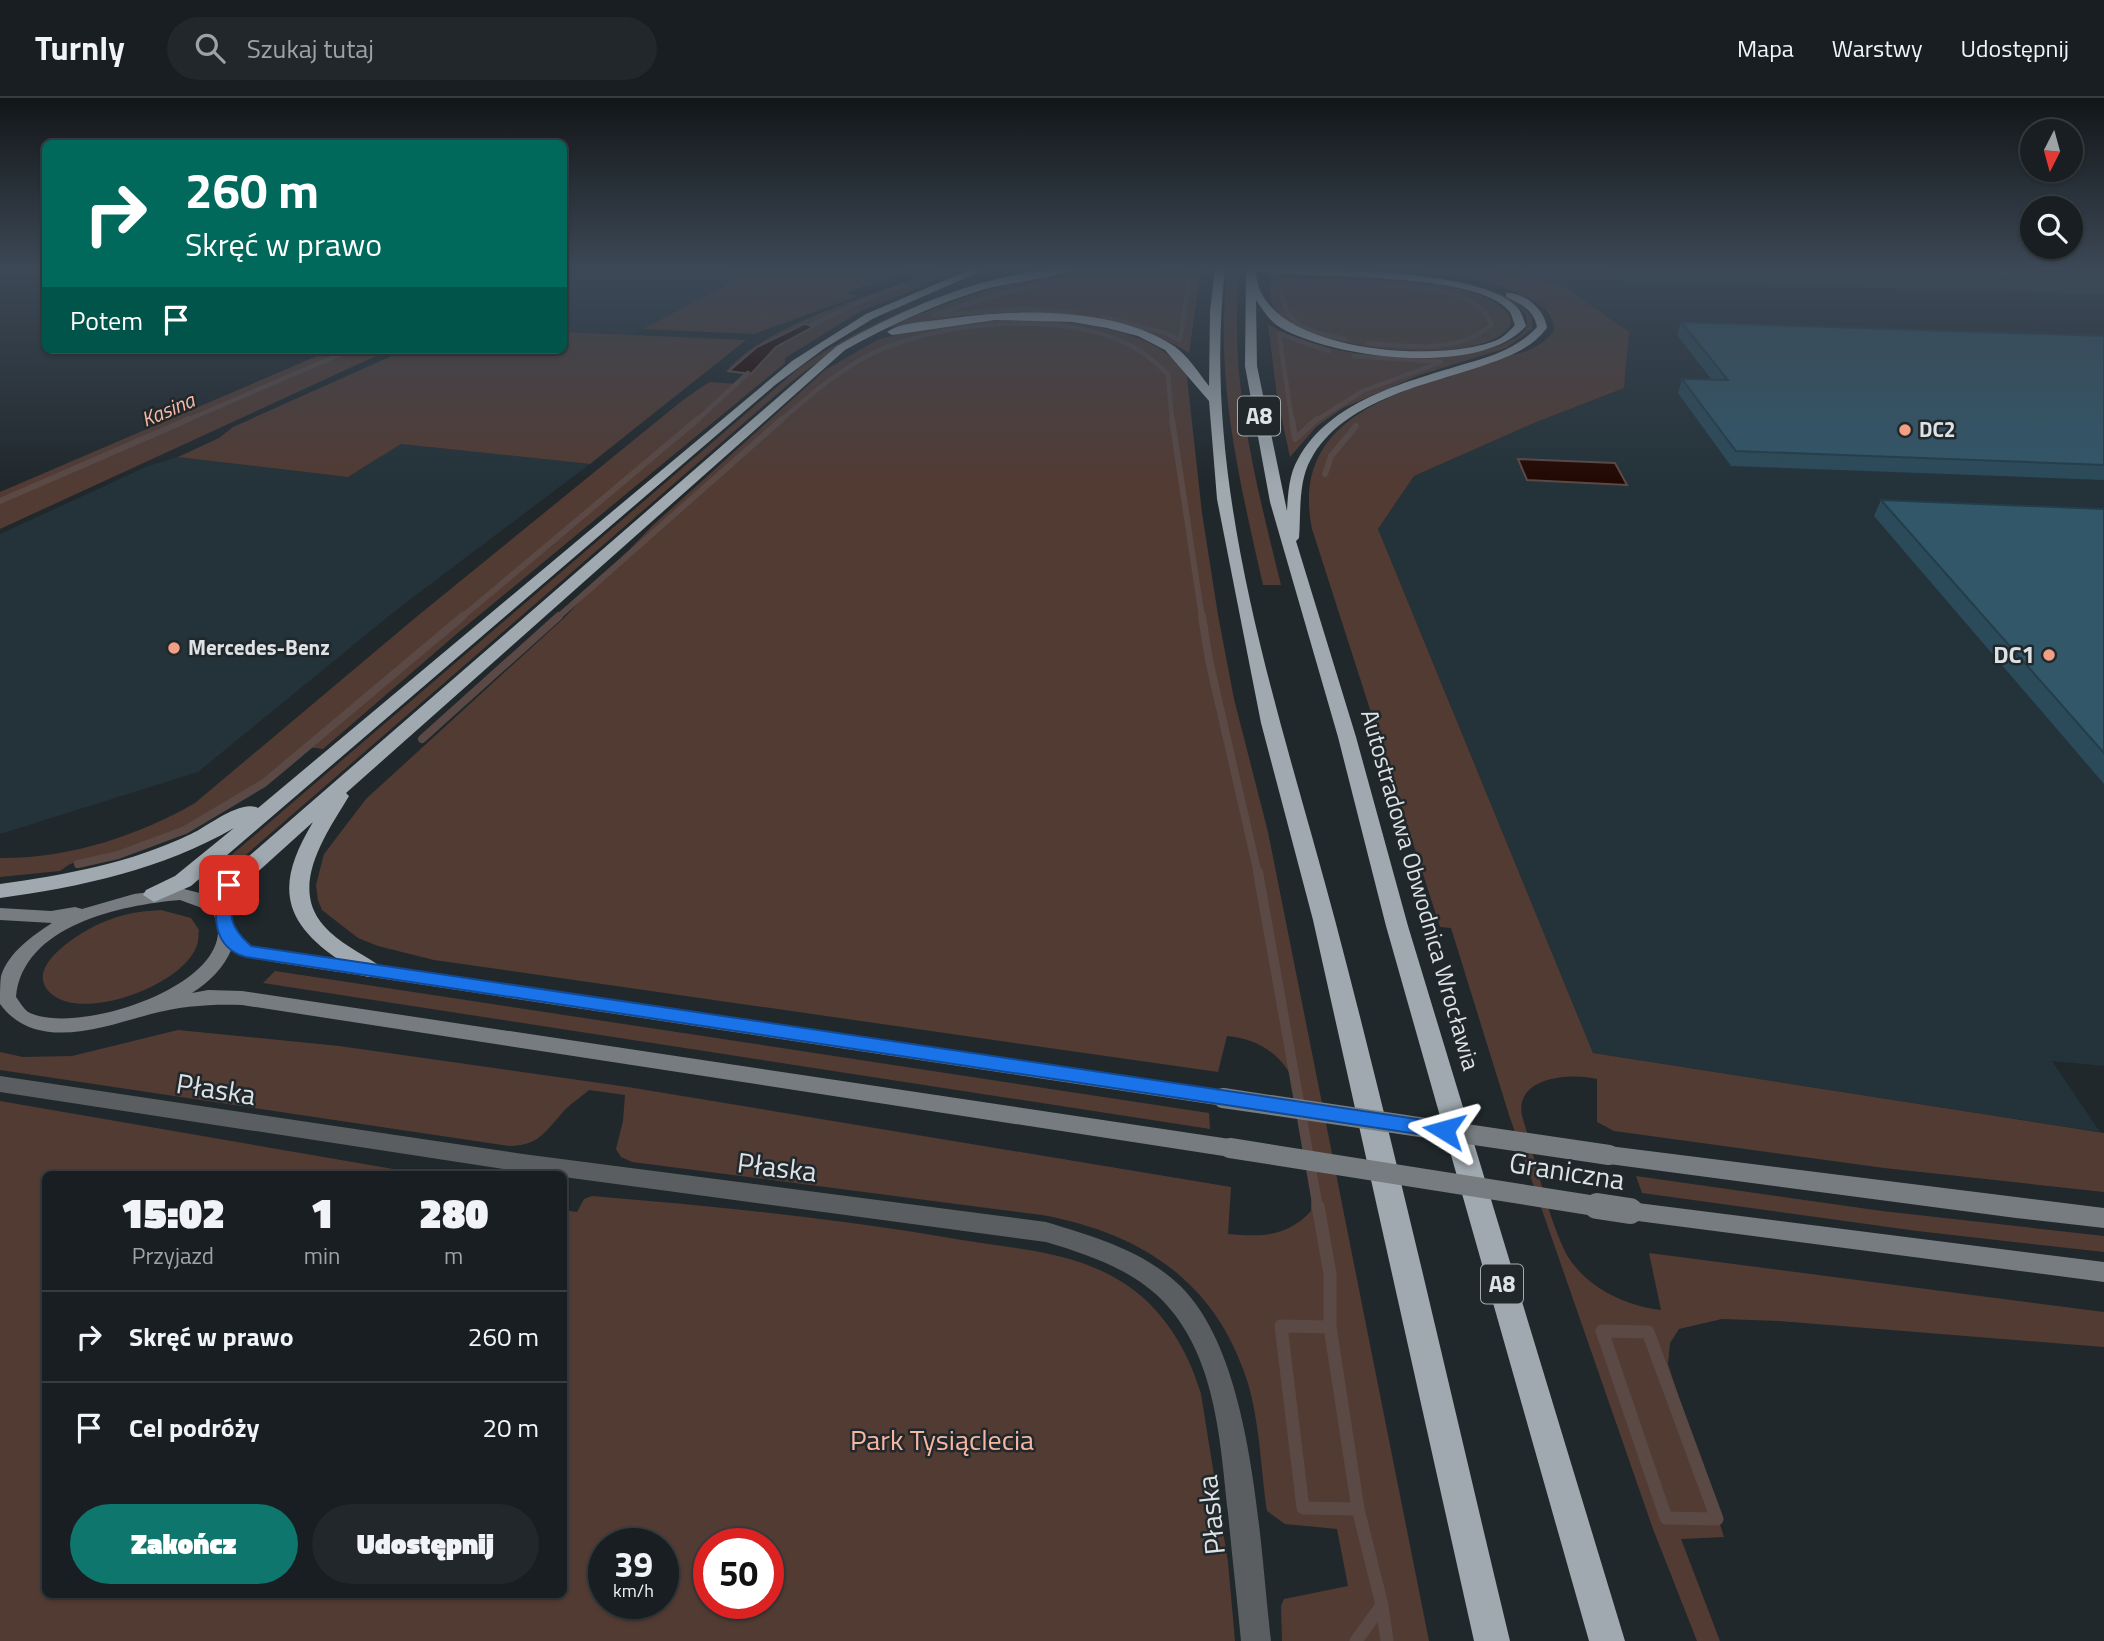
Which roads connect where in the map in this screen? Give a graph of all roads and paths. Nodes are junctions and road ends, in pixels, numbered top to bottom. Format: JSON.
{"nodes":[{"id":1,"x":831,"y":341,"type":"edge"},
{"id":2,"x":849,"y":341,"type":"edge"},
{"id":3,"x":852,"y":341,"type":"edge"},
{"id":4,"x":866,"y":341,"type":"edge"},
{"id":5,"x":1152,"y":341,"type":"edge"},
{"id":6,"x":1215,"y":341,"type":"edge"},
{"id":7,"x":1251,"y":341,"type":"edge"},
{"id":8,"x":1325,"y":341,"type":"edge"},
{"id":9,"x":1503,"y":341,"type":"edge"},
{"id":10,"x":1530,"y":341,"type":"edge"},
{"id":11,"x":816,"y":359,"type":"junction"},
{"id":12,"x":1214,"y":400,"type":"junction"},
{"id":13,"x":1291,"y":547,"type":"junction"},
{"id":14,"x":309,"y":775,"type":"junction"},
{"id":15,"x":347,"y":781,"type":"junction"},
{"id":16,"x":0,"y":891,"type":"edge"},
{"id":17,"x":154,"y":895,"type":"junction"},
{"id":18,"x":222,"y":909,"type":"junction"},
{"id":19,"x":85,"y":912,"type":"junction"},
{"id":20,"x":0,"y":914,"type":"edge"},
{"id":21,"x":228,"y":935,"type":"junction"},
{"id":22,"x":5,"y":970,"type":"edge"},
{"id":23,"x":369,"y":970,"type":"junction"},
{"id":24,"x":151,"y":1007,"type":"junction"},
{"id":25,"x":0,"y":1084,"type":"edge"},
{"id":26,"x":2104,"y":1218,"type":"edge"},
{"id":27,"x":2104,"y":1272,"type":"edge"},
{"id":28,"x":1256,"y":1641,"type":"edge"},
{"id":29,"x":1492,"y":1641,"type":"edge"},
{"id":30,"x":1607,"y":1641,"type":"edge"}],
"edges":[{"from":1,"to":11,"type":"highway"},
{"from":2,"to":11,"type":"highway"},
{"from":3,"to":11,"type":"highway"},
{"from":4,"to":11,"type":"highway"},
{"from":5,"to":12,"type":"highway"},
{"from":6,"to":12,"type":"highway","number":"A8"},
{"from":7,"to":13,"type":"highway","name":"Autostradowa Obwodnica Wrocławia","number":"A8"},
{"from":8,"to":9,"type":"highway"},
{"from":10,"to":13,"type":"highway"},
{"from":11,"to":14,"type":"highway"},
{"from":11,"to":15,"type":"highway"},
{"from":12,"to":29,"type":"highway","number":"A8"},
{"from":13,"to":30,"type":"highway","name":"Autostradowa Obwodnica Wrocławia","number":"A8"},
{"from":14,"to":16,"type":"highway"},
{"from":14,"to":17,"type":"highway"},
{"from":15,"to":18,"type":"highway"},
{"from":15,"to":23,"type":"highway"},
{"from":17,"to":18,"type":"main road"},
{"from":17,"to":19,"type":"main road"},
{"from":18,"to":21,"type":"main road"},
{"from":19,"to":20,"type":"main road"},
{"from":19,"to":22,"type":"main road"},
{"from":21,"to":23,"type":"main road","name":"Graniczna"},
{"from":21,"to":24,"type":"main road"},
{"from":22,"to":24,"type":"main road"},
{"from":23,"to":26,"type":"main road","name":"Graniczna","bridge":true},
{"from":24,"to":27,"type":"main road","name":"Graniczna","bridge":true},
{"from":25,"to":28,"type":"street","name":"Płaska"}]}
